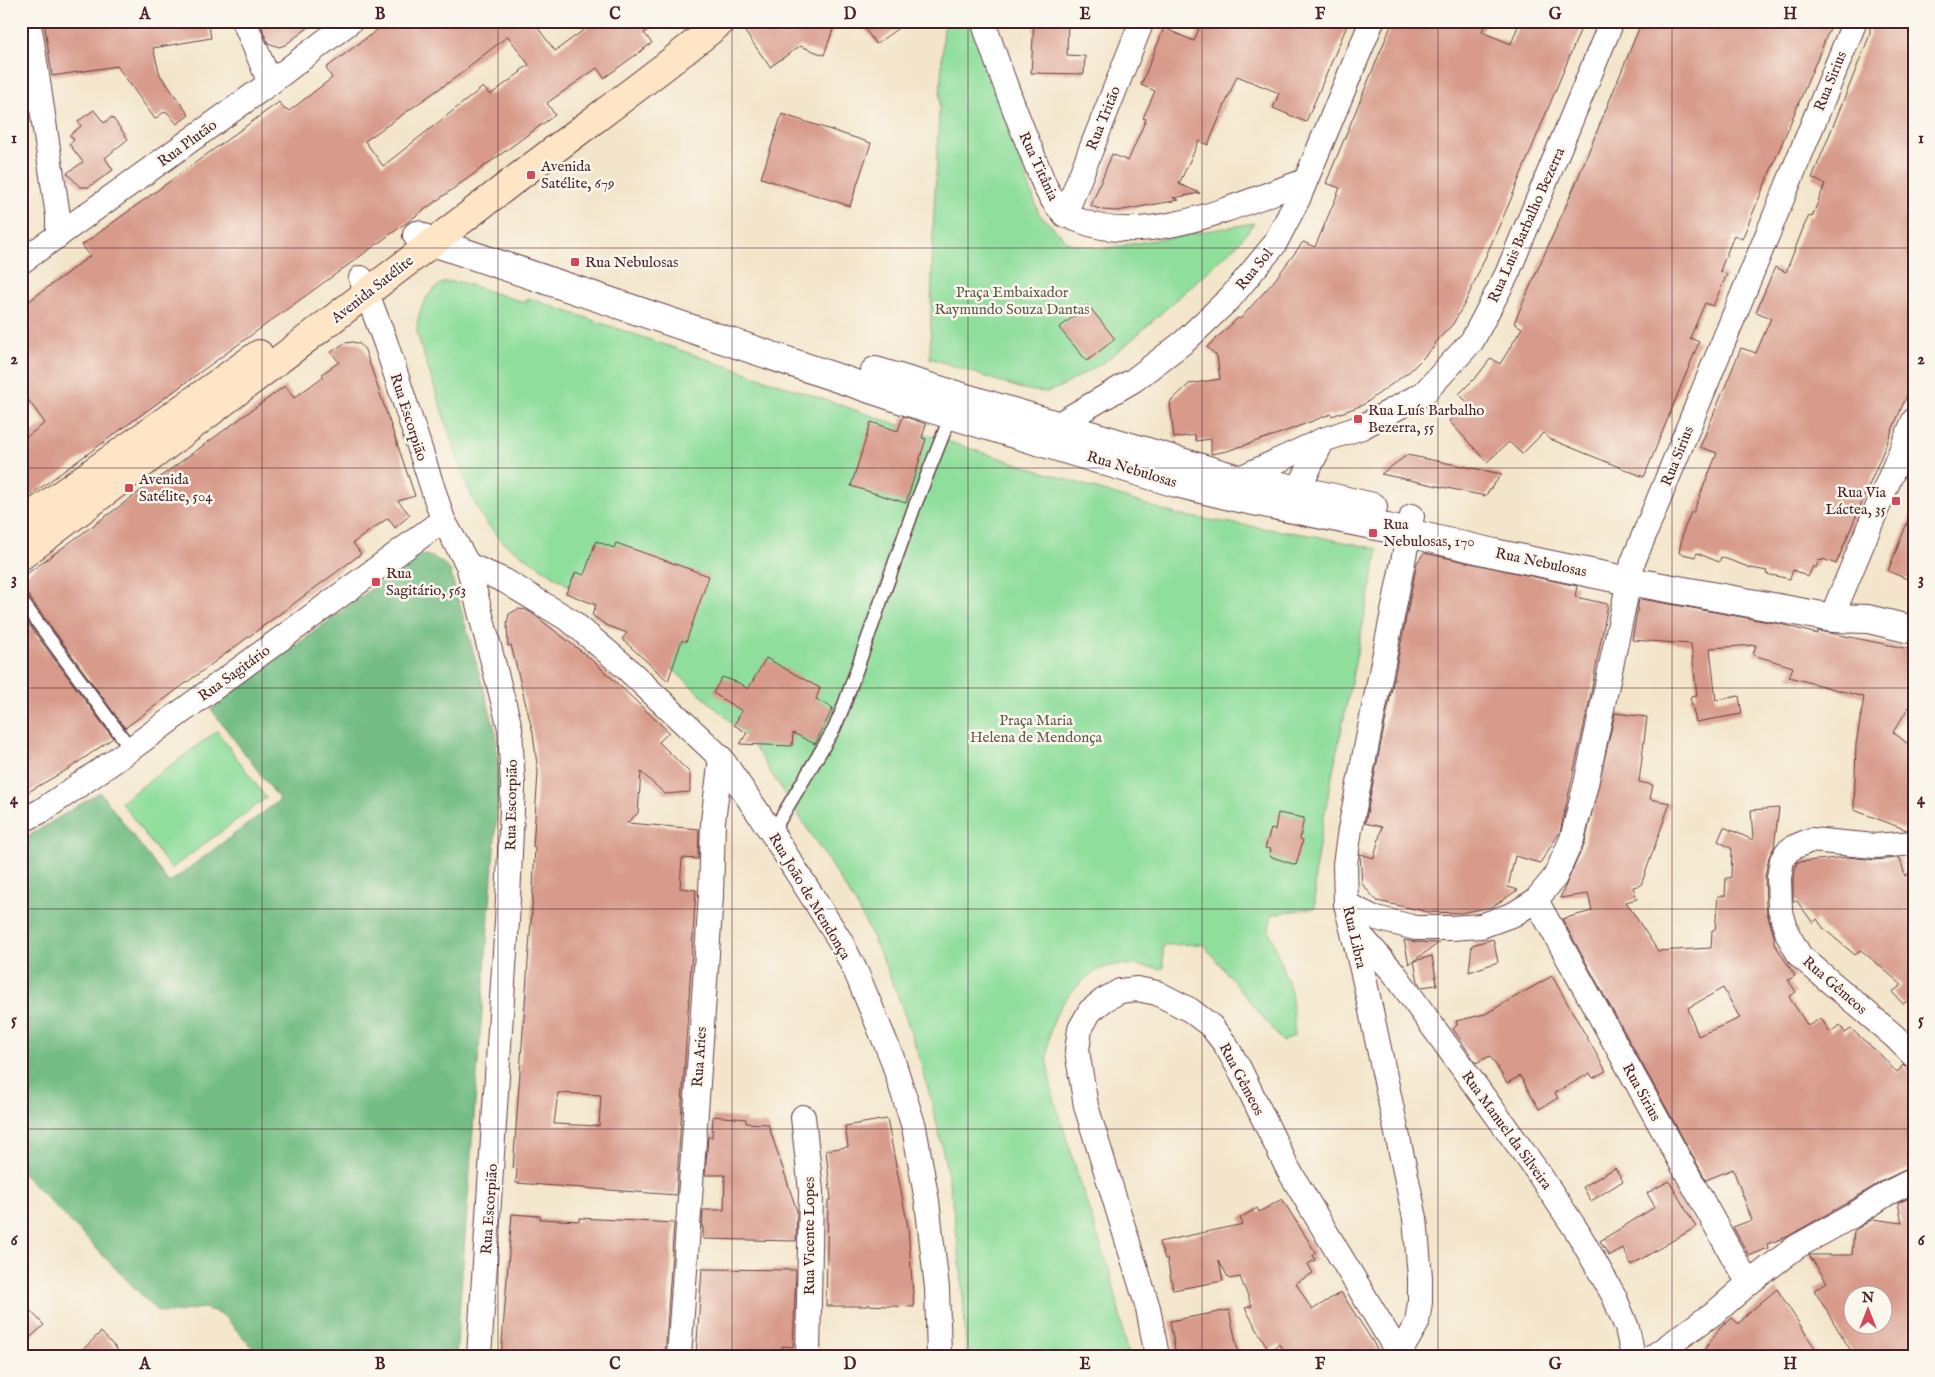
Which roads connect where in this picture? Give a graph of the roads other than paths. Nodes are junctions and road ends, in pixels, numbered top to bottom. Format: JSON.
{"nodes":[{"id":1,"x":27,"y":21,"type":"edge"},
{"id":2,"x":244,"y":21,"type":"edge"},
{"id":3,"x":351,"y":21,"type":"edge"},
{"id":4,"x":721,"y":21,"type":"edge"},
{"id":5,"x":983,"y":21,"type":"edge"},
{"id":6,"x":1142,"y":21,"type":"edge"},
{"id":7,"x":1372,"y":21,"type":"edge"},
{"id":8,"x":1612,"y":21,"type":"edge"},
{"id":9,"x":1855,"y":21,"type":"edge"},
{"id":10,"x":270,"y":83,"type":"junction"},
{"id":11,"x":1305,"y":181,"type":"junction"},
{"id":12,"x":1065,"y":215,"type":"junction"},
{"id":13,"x":435,"y":231,"type":"junction"},
{"id":14,"x":58,"y":236,"type":"junction"},
{"id":15,"x":21,"y":262,"type":"edge"},
{"id":16,"x":364,"y":285,"type":"junction"},
{"id":17,"x":951,"y":415,"type":"junction"},
{"id":18,"x":1914,"y":420,"type":"edge"},
{"id":19,"x":1053,"y":434,"type":"junction"},
{"id":20,"x":1323,"y":440,"type":"junction"},
{"id":21,"x":1236,"y":488,"type":"junction"},
{"id":22,"x":1295,"y":500,"type":"junction"},
{"id":23,"x":443,"y":520,"type":"junction"},
{"id":24,"x":21,"y":523,"type":"edge"},
{"id":25,"x":1410,"y":524,"type":"junction"},
{"id":26,"x":21,"y":556,"type":"edge"},
{"id":27,"x":468,"y":566,"type":"junction"},
{"id":28,"x":1631,"y":572,"type":"junction"},
{"id":29,"x":21,"y":600,"type":"edge"},
{"id":30,"x":1835,"y":611,"type":"junction"},
{"id":31,"x":1914,"y":630,"type":"edge"},
{"id":32,"x":131,"y":748,"type":"junction"},
{"id":33,"x":721,"y":758,"type":"junction"},
{"id":34,"x":21,"y":821,"type":"edge"},
{"id":35,"x":772,"y":833,"type":"junction"},
{"id":36,"x":1912,"y":846,"type":"edge"},
{"id":37,"x":1536,"y":900,"type":"junction"},
{"id":38,"x":1348,"y":913,"type":"junction"},
{"id":39,"x":1914,"y":1056,"type":"edge"},
{"id":40,"x":803,"y":1117,"type":"dead end"},
{"id":41,"x":1914,"y":1180,"type":"edge"},
{"id":42,"x":1750,"y":1283,"type":"junction"},
{"id":43,"x":1399,"y":1355,"type":"edge"},
{"id":44,"x":479,"y":1356,"type":"edge"},
{"id":45,"x":679,"y":1356,"type":"edge"},
{"id":46,"x":808,"y":1356,"type":"edge"},
{"id":47,"x":939,"y":1356,"type":"edge"},
{"id":48,"x":1157,"y":1356,"type":"edge"},
{"id":49,"x":1633,"y":1356,"type":"edge"},
{"id":50,"x":1654,"y":1356,"type":"edge"}],
"edges":[{"from":1,"to":14,"type":"street"},
{"from":2,"to":10,"type":"street"},
{"from":3,"to":10,"type":"street","name":"Rua Plutão"},
{"from":4,"to":13,"type":"main road","name":"Avenida Satélite"},
{"from":5,"to":12,"type":"street","name":"Rua Titânia"},
{"from":6,"to":12,"type":"street","name":"Rua Tritão"},
{"from":7,"to":11,"type":"street","name":"Rua Sol"},
{"from":8,"to":20,"type":"street","name":"Rua Luis Barbalho Bezerra"},
{"from":9,"to":28,"type":"street","name":"Rua Sirius"},
{"from":10,"to":14,"type":"street","name":"Rua Plutão"},
{"from":11,"to":12,"type":"street","name":"Rua Titânia"},
{"from":11,"to":19,"type":"street","name":"Rua Sol"},
{"from":13,"to":16,"type":"main road","name":"Avenida Satélite"},
{"from":13,"to":17,"type":"street","name":"Rua Nebulosas"},
{"from":13,"to":19,"type":"street","name":"Rua Nebulosas"},
{"from":14,"to":15,"type":"street","name":"Rua Plutão"},
{"from":16,"to":23,"type":"street","name":"Rua Escorpião"},
{"from":16,"to":24,"type":"main road","name":"Avenida Satélite"},
{"from":16,"to":26,"type":"main road","name":"Avenida Satélite"},
{"from":17,"to":19,"type":"street","name":"Rua Nebulosas"},
{"from":17,"to":35,"type":"lane"},
{"from":18,"to":30,"type":"street"},
{"from":19,"to":21,"type":"street","name":"Rua Nebulosas"},
{"from":20,"to":21,"type":"street","name":"Rua Luis Barbalho Bezerra"},
{"from":20,"to":22,"type":"street"},
{"from":21,"to":22,"type":"street","name":"Rua Nebulosas"},
{"from":22,"to":25,"type":"street","name":"Rua Nebulosas"},
{"from":23,"to":27,"type":"street","name":"Rua Escorpião"},
{"from":23,"to":32,"type":"street","name":"Rua Sagitário"},
{"from":25,"to":28,"type":"street","name":"Rua Nebulosas"},
{"from":25,"to":38,"type":"street","name":"Rua Libra"},
{"from":27,"to":33,"type":"street","name":"Rua João de Mendonça"},
{"from":27,"to":44,"type":"street","name":"Rua Escorpião"},
{"from":28,"to":30,"type":"street","name":"Rua Nebulosas"},
{"from":28,"to":37,"type":"street","name":"Rua Sirius"},
{"from":29,"to":32,"type":"lane"},
{"from":30,"to":31,"type":"street","name":"Rua Nebulosas"},
{"from":32,"to":34,"type":"street","name":"Rua Sagitário"},
{"from":33,"to":35,"type":"street","name":"Rua João de Mendonça"},
{"from":33,"to":45,"type":"street","name":"Rua Aries"},
{"from":35,"to":47,"type":"street","name":"Rua João de Mendonça"},
{"from":36,"to":39,"type":"street","name":"Rua Gêmeos"},
{"from":37,"to":38,"type":"street","name":"Rua Sirius"},
{"from":37,"to":42,"type":"street","name":"Rua Sirius"},
{"from":38,"to":43,"type":"street","name":"Rua Libra"},
{"from":38,"to":49,"type":"street","name":"Rua Manuel da Silveira"},
{"from":40,"to":46,"type":"street","name":"Rua Vicente Lopes"},
{"from":41,"to":42,"type":"street"},
{"from":42,"to":50,"type":"street"},
{"from":43,"to":48,"type":"street","name":"Rua Gêmeos"}]}
